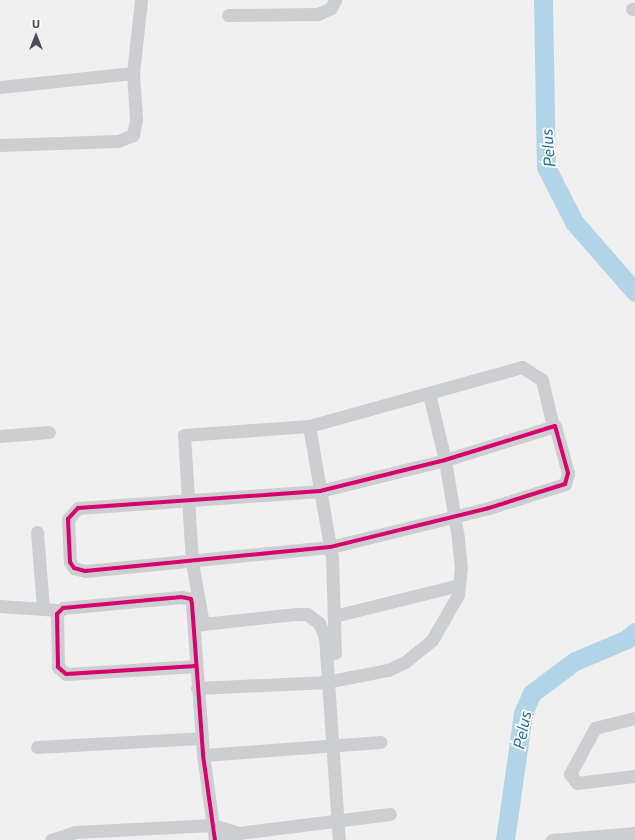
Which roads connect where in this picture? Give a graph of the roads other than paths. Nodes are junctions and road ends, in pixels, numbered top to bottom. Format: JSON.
{"nodes":[{"id":1,"x":140,"y":0,"type":"edge"},
{"id":2,"x":335,"y":0,"type":"edge"},
{"id":3,"x":228,"y":15,"type":"dead end"},
{"id":4,"x":133,"y":73,"type":"junction"},
{"id":5,"x":0,"y":87,"type":"edge"},
{"id":6,"x":0,"y":144,"type":"edge"},
{"id":7,"x":429,"y":394,"type":"junction"},
{"id":8,"x":309,"y":426,"type":"junction"},
{"id":9,"x":553,"y":426,"type":"junction"},
{"id":10,"x":50,"y":432,"type":"dead end"},
{"id":11,"x":0,"y":436,"type":"edge"},
{"id":12,"x":445,"y":460,"type":"junction"},
{"id":13,"x":320,"y":490,"type":"junction"},
{"id":14,"x":187,"y":501,"type":"junction"},
{"id":15,"x":455,"y":517,"type":"junction"},
{"id":16,"x":37,"y":532,"type":"dead end"},
{"id":17,"x":330,"y":547,"type":"junction"},
{"id":18,"x":192,"y":562,"type":"junction"},
{"id":19,"x":459,"y":585,"type":"junction"},
{"id":20,"x":0,"y":606,"type":"edge"},
{"id":21,"x":42,"y":609,"type":"junction"},
{"id":22,"x":59,"y":610,"type":"junction"},
{"id":23,"x":334,"y":616,"type":"junction"},
{"id":24,"x":198,"y":624,"type":"junction"},
{"id":25,"x":196,"y":666,"type":"junction"},
{"id":26,"x":332,"y":681,"type":"junction"},
{"id":27,"x":197,"y":688,"type":"junction"},
{"id":28,"x":635,"y":718,"type":"edge"},
{"id":29,"x":201,"y":738,"type":"junction"},
{"id":30,"x":381,"y":742,"type":"dead end"},
{"id":31,"x":335,"y":744,"type":"junction"},
{"id":32,"x":37,"y":747,"type":"dead end"},
{"id":33,"x":203,"y":755,"type":"junction"},
{"id":34,"x":635,"y":776,"type":"edge"},
{"id":35,"x":390,"y":814,"type":"dead end"},
{"id":36,"x":339,"y":818,"type":"junction"},
{"id":37,"x":213,"y":825,"type":"junction"},
{"id":38,"x":239,"y":833,"type":"junction"},
{"id":39,"x":635,"y":833,"type":"edge"},
{"id":40,"x":83,"y":836,"type":"edge"},
{"id":41,"x":51,"y":840,"type":"edge"},
{"id":42,"x":215,"y":840,"type":"edge"},
{"id":43,"x":222,"y":840,"type":"edge"},
{"id":44,"x":339,"y":840,"type":"edge"},
{"id":45,"x":552,"y":840,"type":"edge"}],
"edges":[{"from":1,"to":4,"type":"street"},
{"from":2,"to":3,"type":"street"},
{"from":4,"to":5,"type":"street"},
{"from":4,"to":6,"type":"street"},
{"from":7,"to":8,"type":"street"},
{"from":7,"to":9,"type":"street"},
{"from":7,"to":12,"type":"street"},
{"from":8,"to":13,"type":"street"},
{"from":8,"to":14,"type":"street"},
{"from":9,"to":12,"type":"street"},
{"from":9,"to":15,"type":"street"},
{"from":10,"to":11,"type":"street"},
{"from":12,"to":13,"type":"street"},
{"from":12,"to":15,"type":"street"},
{"from":13,"to":14,"type":"street"},
{"from":13,"to":17,"type":"street"},
{"from":14,"to":18,"type":"street"},
{"from":14,"to":18,"type":"street"},
{"from":15,"to":17,"type":"street"},
{"from":15,"to":19,"type":"street"},
{"from":16,"to":21,"type":"street"},
{"from":17,"to":18,"type":"street"},
{"from":17,"to":23,"type":"street"},
{"from":18,"to":24,"type":"street"},
{"from":19,"to":23,"type":"street"},
{"from":19,"to":26,"type":"street"},
{"from":20,"to":21,"type":"street"},
{"from":21,"to":22,"type":"street"},
{"from":22,"to":24,"type":"street"},
{"from":22,"to":25,"type":"street"},
{"from":23,"to":26,"type":"street"},
{"from":24,"to":25,"type":"street"},
{"from":24,"to":26,"type":"street"},
{"from":25,"to":27,"type":"street"},
{"from":26,"to":27,"type":"street"},
{"from":26,"to":31,"type":"street"},
{"from":27,"to":29,"type":"street"},
{"from":28,"to":34,"type":"street"},
{"from":29,"to":32,"type":"street"},
{"from":29,"to":33,"type":"street"},
{"from":30,"to":31,"type":"street"},
{"from":31,"to":33,"type":"street"},
{"from":31,"to":36,"type":"street"},
{"from":33,"to":37,"type":"street"},
{"from":35,"to":36,"type":"street"},
{"from":36,"to":38,"type":"street"},
{"from":36,"to":44,"type":"street"},
{"from":37,"to":38,"type":"street"},
{"from":37,"to":40,"type":"street"},
{"from":37,"to":42,"type":"street"},
{"from":38,"to":43,"type":"street"},
{"from":39,"to":45,"type":"street"},
{"from":40,"to":41,"type":"street"}]}
